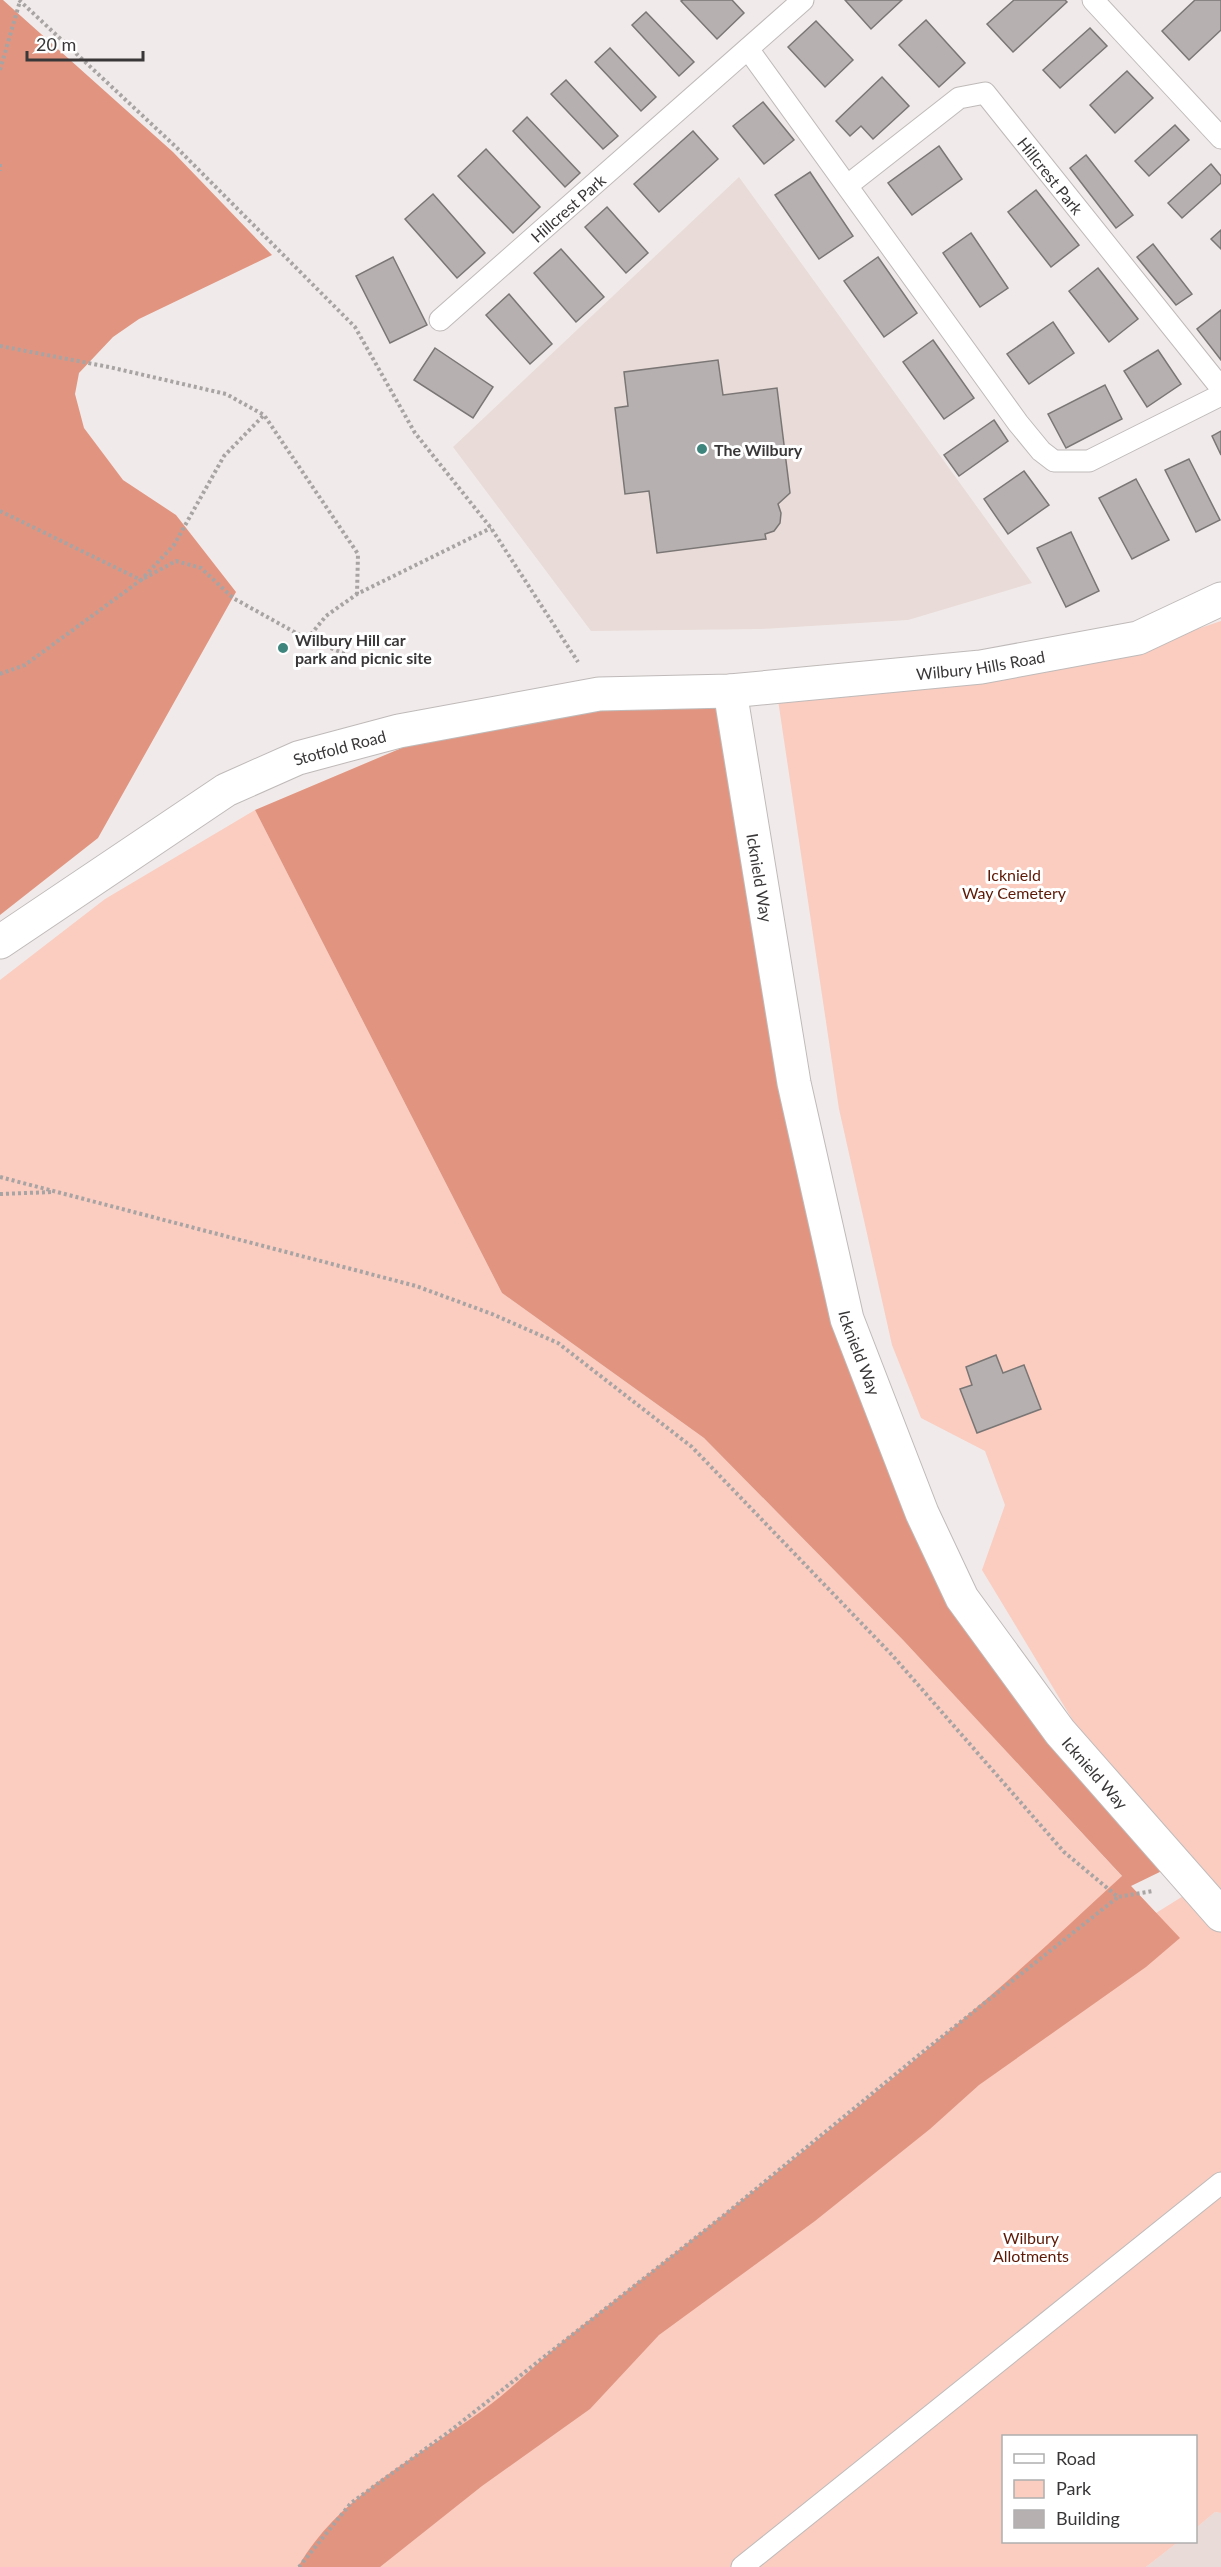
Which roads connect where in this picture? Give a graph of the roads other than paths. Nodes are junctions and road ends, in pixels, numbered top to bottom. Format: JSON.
{"nodes":[{"id":1,"x":803,"y":0,"type":"edge"},
{"id":2,"x":1093,"y":0,"type":"edge"},
{"id":3,"x":748,"y":49,"type":"junction"},
{"id":4,"x":1221,"y":138,"type":"edge"},
{"id":5,"x":848,"y":185,"type":"junction"},
{"id":6,"x":440,"y":320,"type":"dead end"},
{"id":7,"x":1221,"y":388,"type":"edge"},
{"id":8,"x":1221,"y":395,"type":"edge"},
{"id":9,"x":1221,"y":598,"type":"edge"},
{"id":10,"x":730,"y":691,"type":"junction"},
{"id":11,"x":0,"y":942,"type":"edge"},
{"id":12,"x":1221,"y":1915,"type":"edge"},
{"id":13,"x":1221,"y":2183,"type":"edge"},
{"id":14,"x":742,"y":2567,"type":"edge"}],
"edges":[{"from":1,"to":3,"type":"lane","name":"Hillcrest Park"},
{"from":2,"to":4,"type":"lane"},
{"from":3,"to":5,"type":"lane"},
{"from":3,"to":6,"type":"lane","name":"Hillcrest Park"},
{"from":5,"to":7,"type":"lane","name":"Hillcrest Park"},
{"from":5,"to":8,"type":"lane"},
{"from":9,"to":10,"type":"street","name":"Wilbury Hills Road"},
{"from":10,"to":11,"type":"street","name":"Stotfold Road"},
{"from":10,"to":12,"type":"street","name":"Icknield Way"},
{"from":13,"to":14,"type":"lane"}]}
